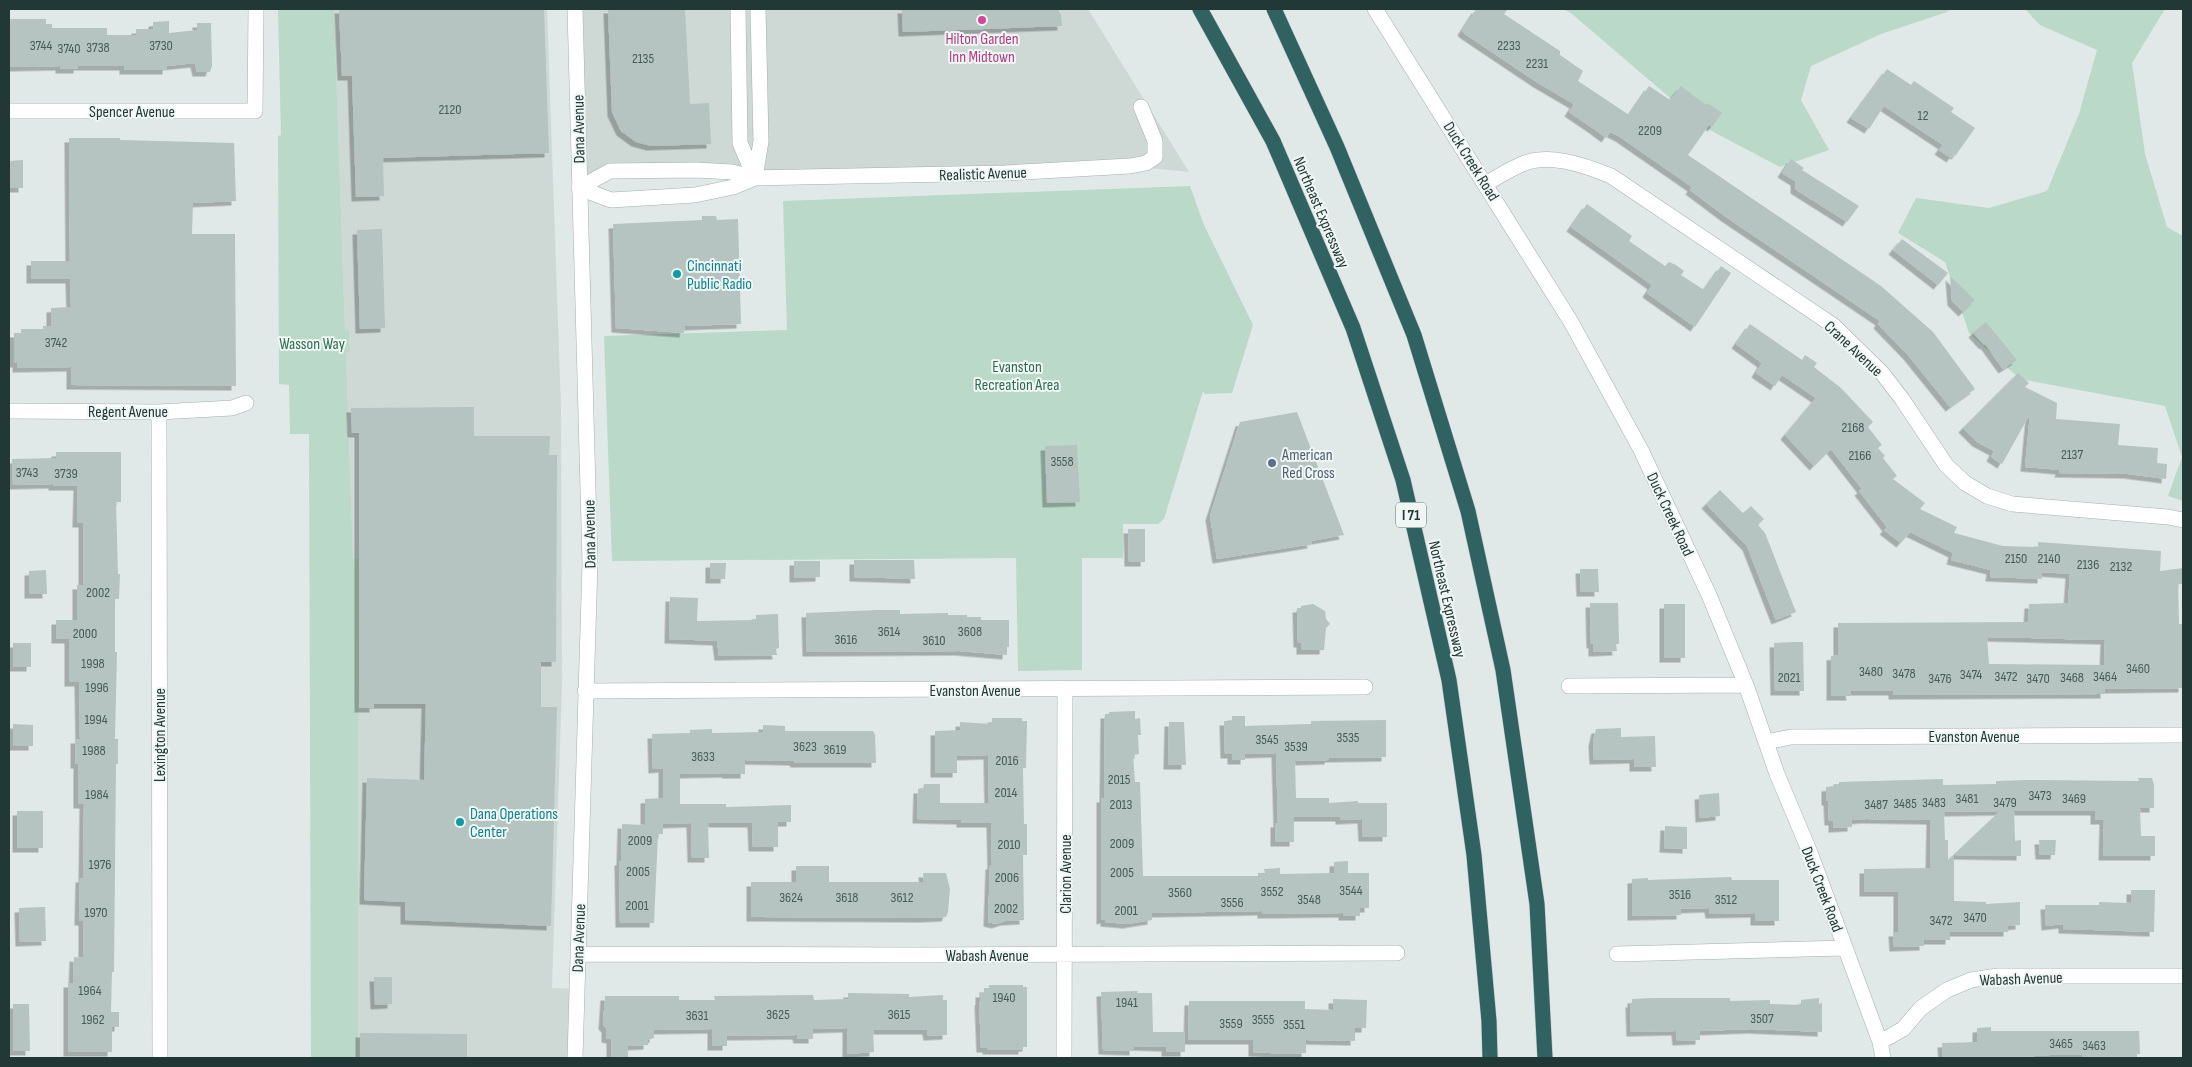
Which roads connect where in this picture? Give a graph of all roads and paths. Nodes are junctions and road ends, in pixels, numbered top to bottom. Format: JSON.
{"nodes":[{"id":1,"x":256,"y":9,"type":"edge"},
{"id":2,"x":575,"y":9,"type":"edge"},
{"id":3,"x":738,"y":9,"type":"edge"},
{"id":4,"x":758,"y":9,"type":"edge"},
{"id":5,"x":1200,"y":9,"type":"edge"},
{"id":6,"x":1274,"y":9,"type":"edge"},
{"id":7,"x":1375,"y":9,"type":"edge"},
{"id":8,"x":1141,"y":107,"type":"dead end"},
{"id":9,"x":9,"y":111,"type":"edge"},
{"id":10,"x":755,"y":178,"type":"junction"},
{"id":11,"x":1486,"y":184,"type":"junction"},
{"id":12,"x":579,"y":188,"type":"junction"},
{"id":13,"x":246,"y":402,"type":"dead end"},
{"id":14,"x":9,"y":411,"type":"edge"},
{"id":15,"x":159,"y":412,"type":"junction"},
{"id":16,"x":2183,"y":520,"type":"edge"},
{"id":17,"x":1746,"y":685,"type":"junction"},
{"id":18,"x":1569,"y":686,"type":"dead end"},
{"id":19,"x":1365,"y":687,"type":"dead end"},
{"id":20,"x":1065,"y":690,"type":"junction"},
{"id":21,"x":585,"y":691,"type":"junction"},
{"id":22,"x":2183,"y":734,"type":"edge"},
{"id":23,"x":1766,"y":742,"type":"junction"},
{"id":24,"x":1845,"y":948,"type":"junction"},
{"id":25,"x":1397,"y":953,"type":"dead end"},
{"id":26,"x":578,"y":954,"type":"junction"},
{"id":27,"x":1065,"y":954,"type":"junction"},
{"id":28,"x":1617,"y":954,"type":"dead end"},
{"id":29,"x":2183,"y":976,"type":"edge"},
{"id":30,"x":1880,"y":1042,"type":"junction"},
{"id":31,"x":160,"y":1058,"type":"edge"},
{"id":32,"x":575,"y":1058,"type":"edge"},
{"id":33,"x":1064,"y":1058,"type":"edge"},
{"id":34,"x":1490,"y":1058,"type":"edge"},
{"id":35,"x":1545,"y":1058,"type":"edge"},
{"id":36,"x":1883,"y":1058,"type":"edge"}],
"edges":[{"from":1,"to":9,"type":"street","name":"Spencer Avenue"},
{"from":2,"to":12,"type":"street","name":"Dana Avenue"},
{"from":3,"to":10,"type":"street"},
{"from":4,"to":10,"type":"street"},
{"from":5,"to":34,"type":"highway","name":"Northeast Expressway","number":"I 71"},
{"from":6,"to":35,"type":"highway"},
{"from":7,"to":11,"type":"street","name":"Duck Creek Road"},
{"from":8,"to":10,"type":"street","name":"Realistic Avenue"},
{"from":10,"to":12,"type":"street","name":"Realistic Avenue"},
{"from":10,"to":12,"type":"street","name":"Realistic Avenue"},
{"from":11,"to":16,"type":"street","name":"Crane Avenue"},
{"from":11,"to":17,"type":"street","name":"Duck Creek Road"},
{"from":12,"to":21,"type":"street","name":"Dana Avenue"},
{"from":13,"to":15,"type":"street","name":"Regent Avenue"},
{"from":14,"to":15,"type":"street","name":"Regent Avenue"},
{"from":15,"to":31,"type":"street","name":"Lexington Avenue"},
{"from":17,"to":18,"type":"street"},
{"from":17,"to":23,"type":"street","name":"Duck Creek Road"},
{"from":19,"to":20,"type":"street","name":"Evanston Avenue"},
{"from":20,"to":21,"type":"street","name":"Evanston Avenue"},
{"from":20,"to":27,"type":"street","name":"Clarion Avenue"},
{"from":21,"to":26,"type":"street","name":"Dana Avenue"},
{"from":22,"to":23,"type":"street","name":"Evanston Avenue"},
{"from":23,"to":24,"type":"street","name":"Duck Creek Road"},
{"from":24,"to":28,"type":"street"},
{"from":24,"to":30,"type":"street","name":"Duck Creek Road"},
{"from":25,"to":27,"type":"street","name":"Wabash Avenue"},
{"from":26,"to":27,"type":"street","name":"Wabash Avenue"},
{"from":26,"to":32,"type":"street","name":"Dana Avenue"},
{"from":27,"to":33,"type":"street","name":"Clarion Avenue"},
{"from":29,"to":30,"type":"street","name":"Wabash Avenue"},
{"from":30,"to":36,"type":"street","name":"Duck Creek Road"}]}
